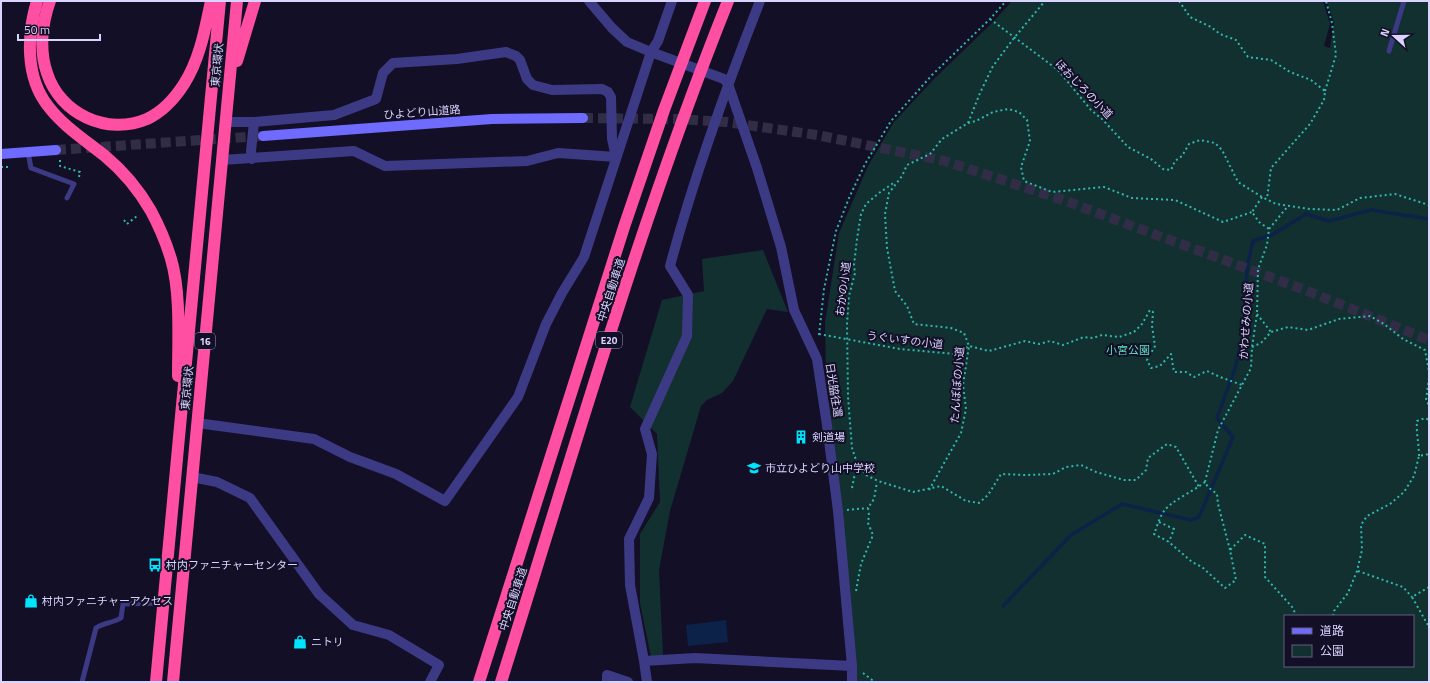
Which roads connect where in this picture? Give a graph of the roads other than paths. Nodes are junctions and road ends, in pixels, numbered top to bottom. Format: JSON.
{"nodes":[{"id":1,"x":37,"y":1,"type":"edge"},
{"id":2,"x":50,"y":1,"type":"edge"},
{"id":3,"x":211,"y":1,"type":"edge"},
{"id":4,"x":220,"y":1,"type":"edge"},
{"id":5,"x":236,"y":1,"type":"edge"},
{"id":6,"x":255,"y":1,"type":"edge"},
{"id":7,"x":589,"y":1,"type":"edge"},
{"id":8,"x":672,"y":1,"type":"edge"},
{"id":9,"x":705,"y":1,"type":"edge"},
{"id":10,"x":728,"y":1,"type":"edge"},
{"id":11,"x":760,"y":1,"type":"edge"},
{"id":12,"x":1404,"y":1,"type":"edge"},
{"id":13,"x":1390,"y":51,"type":"dead end"},
{"id":14,"x":655,"y":53,"type":"junction"},
{"id":15,"x":726,"y":81,"type":"junction"},
{"id":16,"x":583,"y":118,"type":"tunnel mouth"},
{"id":17,"x":225,"y":122,"type":"junction"},
{"id":18,"x":254,"y":122,"type":"junction"},
{"id":19,"x":263,"y":136,"type":"tunnel mouth"},
{"id":20,"x":56,"y":150,"type":"tunnel mouth"},
{"id":21,"x":28,"y":152,"type":"junction"},
{"id":22,"x":1,"y":154,"type":"edge"},
{"id":23,"x":616,"y":157,"type":"junction"},
{"id":24,"x":252,"y":159,"type":"junction"},
{"id":25,"x":222,"y":160,"type":"junction"},
{"id":26,"x":67,"y":198,"type":"dead end"},
{"id":27,"x":211,"y":271,"type":"junction"},
{"id":28,"x":194,"y":273,"type":"junction"},
{"id":29,"x":200,"y":387,"type":"junction"},
{"id":30,"x":184,"y":389,"type":"junction"},
{"id":31,"x":197,"y":423,"type":"junction"},
{"id":32,"x":192,"y":477,"type":"junction"},
{"id":33,"x":174,"y":494,"type":"junction"},
{"id":34,"x":164,"y":603,"type":"junction"},
{"id":35,"x":644,"y":661,"type":"junction"},
{"id":36,"x":857,"y":666,"type":"junction"},
{"id":37,"x":82,"y":682,"type":"edge"},
{"id":38,"x":156,"y":682,"type":"edge"},
{"id":39,"x":173,"y":682,"type":"edge"},
{"id":40,"x":430,"y":682,"type":"edge"},
{"id":41,"x":479,"y":682,"type":"edge"},
{"id":42,"x":501,"y":682,"type":"edge"},
{"id":43,"x":607,"y":682,"type":"edge"},
{"id":44,"x":628,"y":682,"type":"edge"},
{"id":45,"x":647,"y":682,"type":"edge"},
{"id":46,"x":852,"y":682,"type":"edge"}],
"edges":[{"from":1,"to":33,"type":"highway"},
{"from":2,"to":3,"type":"highway"},
{"from":4,"to":28,"type":"highway","name":"東京環状","number":"16"},
{"from":5,"to":17,"type":"highway","name":"東京環状","number":"16"},
{"from":6,"to":17,"type":"highway"},
{"from":7,"to":14,"type":"street"},
{"from":8,"to":14,"type":"street"},
{"from":9,"to":41,"type":"highway","name":"中央自動車道","number":"E20"},
{"from":10,"to":42,"type":"highway","name":"中央自動車道","number":"E20"},
{"from":11,"to":15,"type":"street"},
{"from":12,"to":13,"type":"lane"},
{"from":14,"to":15,"type":"street"},
{"from":14,"to":23,"type":"street"},
{"from":15,"to":35,"type":"street"},
{"from":15,"to":36,"type":"street","name":"日光脇往還"},
{"from":16,"to":19,"type":"street","name":"ひよどり山道路"},
{"from":17,"to":18,"type":"street"},
{"from":17,"to":25,"type":"highway","name":"東京環状","number":"16"},
{"from":18,"to":23,"type":"street"},
{"from":18,"to":24,"type":"street"},
{"from":20,"to":21,"type":"street"},
{"from":21,"to":22,"type":"street"},
{"from":21,"to":26,"type":"lane"},
{"from":23,"to":24,"type":"street"},
{"from":23,"to":31,"type":"street"},
{"from":24,"to":25,"type":"street"},
{"from":25,"to":27,"type":"highway","name":"東京環状","number":"16"},
{"from":27,"to":28,"type":"highway"},
{"from":27,"to":29,"type":"highway","name":"東京環状","number":"16"},
{"from":28,"to":30,"type":"highway","name":"東京環状","number":"16"},
{"from":29,"to":30,"type":"highway"},
{"from":29,"to":31,"type":"highway","name":"東京環状","number":"16"},
{"from":30,"to":33,"type":"highway","name":"東京環状","number":"16"},
{"from":31,"to":32,"type":"highway","name":"東京環状","number":"16"},
{"from":32,"to":39,"type":"highway","name":"東京環状","number":"16"},
{"from":32,"to":40,"type":"street"},
{"from":33,"to":34,"type":"highway","name":"東京環状","number":"16"},
{"from":34,"to":37,"type":"lane"},
{"from":34,"to":38,"type":"highway","name":"東京環状","number":"16"},
{"from":35,"to":36,"type":"street"},
{"from":35,"to":45,"type":"street"},
{"from":36,"to":46,"type":"street","name":"日光脇往還"},
{"from":43,"to":44,"type":"street"}]}
